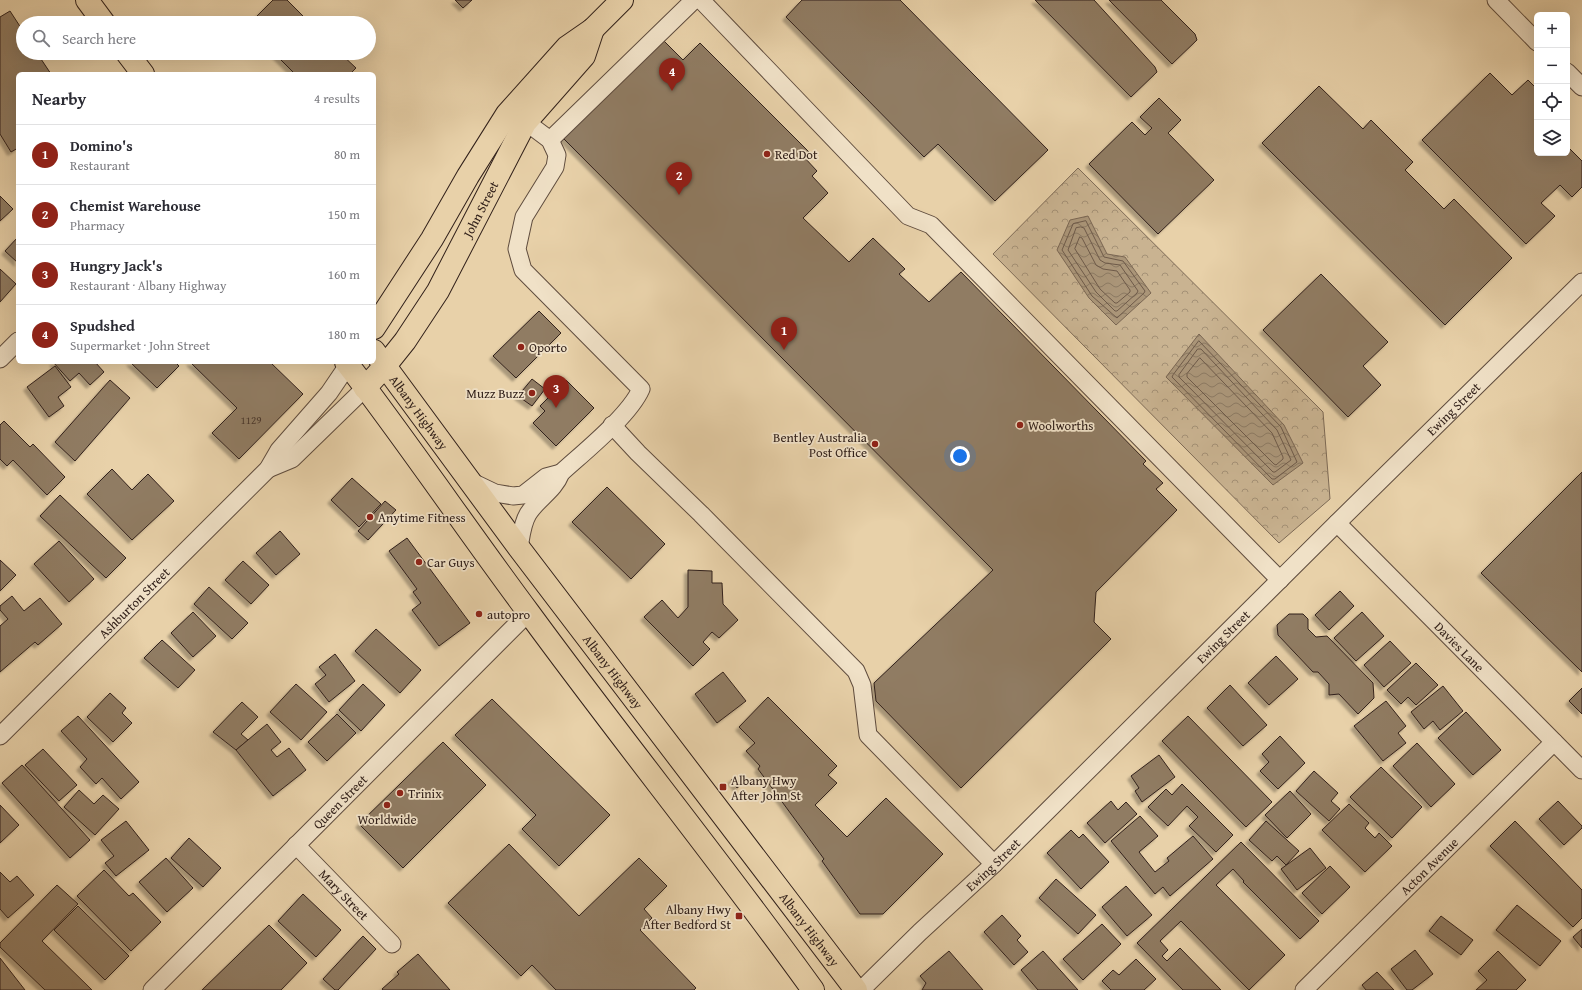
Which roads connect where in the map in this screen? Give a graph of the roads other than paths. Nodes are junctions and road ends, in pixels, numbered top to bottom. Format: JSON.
{"nodes":[{"id":1,"x":87,"y":0,"type":"edge"},
{"id":2,"x":622,"y":0,"type":"edge"},
{"id":3,"x":694,"y":0,"type":"edge"},
{"id":4,"x":701,"y":0,"type":"edge"},
{"id":5,"x":1496,"y":0,"type":"edge"},
{"id":6,"x":99,"y":16,"type":"edge"},
{"id":7,"x":1534,"y":39,"type":"edge"},
{"id":8,"x":132,"y":60,"type":"edge"},
{"id":9,"x":141,"y":72,"type":"edge"},
{"id":10,"x":1570,"y":75,"type":"edge"},
{"id":11,"x":1582,"y":87,"type":"edge"},
{"id":12,"x":516,"y":118,"type":"junction"},
{"id":13,"x":550,"y":140,"type":"junction"},
{"id":14,"x":1582,"y":282,"type":"edge"},
{"id":15,"x":376,"y":325,"type":"edge"},
{"id":16,"x":16,"y":343,"type":"edge"},
{"id":17,"x":380,"y":358,"type":"edge"},
{"id":18,"x":0,"y":359,"type":"edge"},
{"id":19,"x":347,"y":364,"type":"edge"},
{"id":20,"x":349,"y":364,"type":"edge"},
{"id":21,"x":365,"y":388,"type":"junction"},
{"id":22,"x":612,"y":425,"type":"junction"},
{"id":23,"x":268,"y":469,"type":"junction"},
{"id":24,"x":561,"y":473,"type":"junction"},
{"id":25,"x":472,"y":482,"type":"junction"},
{"id":26,"x":1337,"y":523,"type":"junction"},
{"id":27,"x":519,"y":548,"type":"junction"},
{"id":28,"x":1280,"y":580,"type":"junction"},
{"id":29,"x":528,"y":613,"type":"junction"},
{"id":30,"x":0,"y":736,"type":"edge"},
{"id":31,"x":1554,"y":742,"type":"junction"},
{"id":32,"x":1582,"y":770,"type":"edge"},
{"id":33,"x":296,"y":845,"type":"junction"},
{"id":34,"x":994,"y":864,"type":"junction"},
{"id":35,"x":392,"y":944,"type":"dead end"},
{"id":36,"x":152,"y":990,"type":"edge"},
{"id":37,"x":813,"y":990,"type":"edge"},
{"id":38,"x":856,"y":990,"type":"edge"},
{"id":39,"x":862,"y":990,"type":"edge"},
{"id":40,"x":1304,"y":990,"type":"edge"}],
"edges":[{"from":1,"to":6,"type":"main road"},
{"from":2,"to":12,"type":"main road","name":"John Street"},
{"from":3,"to":13,"type":"street"},
{"from":4,"to":28,"type":"street"},
{"from":5,"to":7,"type":"street"},
{"from":8,"to":9,"type":"main road"},
{"from":10,"to":11,"type":"street"},
{"from":12,"to":13,"type":"street"},
{"from":12,"to":15,"type":"main road","name":"John Street"},
{"from":12,"to":17,"type":"main road","name":"John Street"},
{"from":13,"to":22,"type":"street"},
{"from":14,"to":26,"type":"street","name":"Ewing Street"},
{"from":16,"to":18,"type":"street"},
{"from":17,"to":21,"type":"main road","name":"John Street"},
{"from":17,"to":25,"type":"main road","name":"Albany Highway"},
{"from":19,"to":23,"type":"street","name":"Ashburton Street"},
{"from":20,"to":21,"type":"main road"},
{"from":21,"to":23,"type":"street","name":"Ashburton Street"},
{"from":21,"to":29,"type":"main road"},
{"from":22,"to":24,"type":"street"},
{"from":22,"to":34,"type":"street"},
{"from":23,"to":30,"type":"street","name":"Ashburton Street"},
{"from":24,"to":25,"type":"street"},
{"from":24,"to":27,"type":"street"},
{"from":25,"to":27,"type":"main road","name":"Albany Highway"},
{"from":26,"to":28,"type":"street","name":"Ewing Street"},
{"from":26,"to":31,"type":"street","name":"Davies Lane"},
{"from":27,"to":38,"type":"main road","name":"Albany Highway"},
{"from":28,"to":34,"type":"street","name":"Ewing Street"},
{"from":29,"to":33,"type":"street","name":"Queen Street"},
{"from":29,"to":37,"type":"main road"},
{"from":31,"to":32,"type":"street","name":"Davies Lane"},
{"from":31,"to":40,"type":"street","name":"Acton Avenue"},
{"from":33,"to":35,"type":"street","name":"Mary Street"},
{"from":33,"to":36,"type":"street","name":"Queen Street"},
{"from":34,"to":39,"type":"street","name":"Ewing Street"}]}
